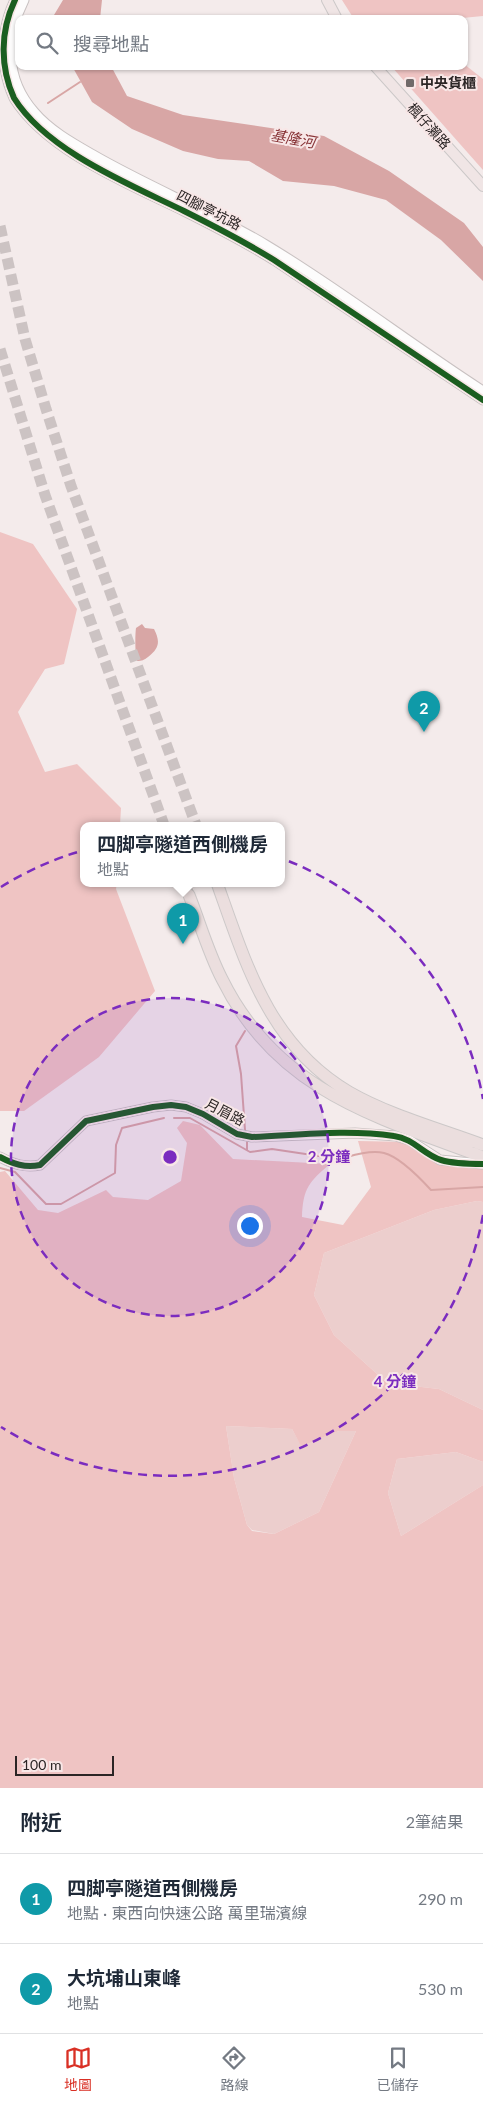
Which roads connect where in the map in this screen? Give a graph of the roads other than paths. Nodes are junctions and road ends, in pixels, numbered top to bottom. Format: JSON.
{"nodes":[{"id":1,"x":15,"y":0,"type":"edge"},
{"id":2,"x":24,"y":0,"type":"edge"},
{"id":3,"x":327,"y":0,"type":"edge"},
{"id":4,"x":17,"y":15,"type":"edge"},
{"id":5,"x":335,"y":15,"type":"edge"},
{"id":6,"x":15,"y":22,"type":"edge"},
{"id":7,"x":379,"y":70,"type":"edge"},
{"id":8,"x":483,"y":186,"type":"edge"},
{"id":9,"x":483,"y":391,"type":"edge"},
{"id":10,"x":483,"y":400,"type":"edge"},
{"id":11,"x":218,"y":887,"type":"edge"},
{"id":12,"x":189,"y":895,"type":"tunnel mouth"},
{"id":13,"x":370,"y":1109,"type":"junction"},
{"id":14,"x":483,"y":1145,"type":"edge"},
{"id":15,"x":0,"y":1157,"type":"edge"},
{"id":16,"x":482,"y":1161,"type":"edge"}],
"edges":[{"from":1,"to":10,"type":"street","name":"四腳亭坑路"},
{"from":2,"to":4,"type":"street","name":"四腳亭坑路"},
{"from":3,"to":5,"type":"main road"},
{"from":6,"to":9,"type":"street","name":"四腳亭坑路"},
{"from":7,"to":8,"type":"main road","name":"楓仔瀨路"},
{"from":11,"to":13,"type":"highway"},
{"from":12,"to":13,"type":"highway"},
{"from":13,"to":14,"type":"highway"},
{"from":13,"to":16,"type":"highway"},
{"from":15,"to":16,"type":"street","name":"月眉路"}]}
